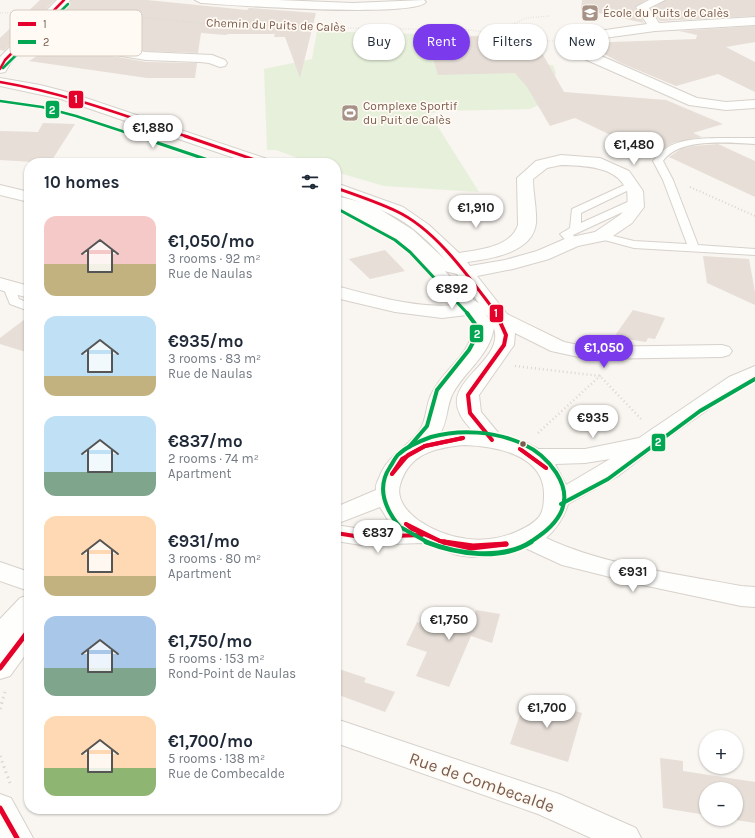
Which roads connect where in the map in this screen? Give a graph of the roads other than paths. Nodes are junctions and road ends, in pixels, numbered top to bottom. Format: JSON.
{"nodes":[{"id":1,"x":64,"y":0,"type":"edge"},
{"id":2,"x":200,"y":0,"type":"edge"},
{"id":3,"x":659,"y":0,"type":"edge"},
{"id":4,"x":420,"y":2,"type":"dead end"},
{"id":5,"x":54,"y":10,"type":"edge"},
{"id":6,"x":755,"y":21,"type":"edge"},
{"id":7,"x":655,"y":27,"type":"junction"},
{"id":8,"x":10,"y":55,"type":"edge"},
{"id":9,"x":142,"y":55,"type":"edge"},
{"id":10,"x":220,"y":63,"type":"dead end"},
{"id":11,"x":2,"y":64,"type":"edge"},
{"id":12,"x":0,"y":82,"type":"edge"},
{"id":13,"x":0,"y":90,"type":"edge"},
{"id":14,"x":0,"y":95,"type":"edge"},
{"id":15,"x":755,"y":104,"type":"edge"},
{"id":16,"x":78,"y":110,"type":"junction"},
{"id":17,"x":755,"y":141,"type":"edge"},
{"id":18,"x":221,"y":158,"type":"edge"},
{"id":19,"x":249,"y":158,"type":"edge"},
{"id":20,"x":0,"y":190,"type":"edge"},
{"id":21,"x":341,"y":190,"type":"edge"},
{"id":22,"x":634,"y":193,"type":"junction"},
{"id":23,"x":24,"y":196,"type":"edge"},
{"id":24,"x":341,"y":203,"type":"edge"},
{"id":25,"x":574,"y":236,"type":"junction"},
{"id":26,"x":601,"y":236,"type":"junction"},
{"id":27,"x":442,"y":244,"type":"junction"},
{"id":28,"x":511,"y":245,"type":"junction"},
{"id":29,"x":694,"y":248,"type":"junction"},
{"id":30,"x":755,"y":252,"type":"edge"},
{"id":31,"x":451,"y":268,"type":"junction"},
{"id":32,"x":4,"y":285,"type":"edge"},
{"id":33,"x":24,"y":291,"type":"edge"},
{"id":34,"x":341,"y":293,"type":"edge"},
{"id":35,"x":24,"y":305,"type":"edge"},
{"id":36,"x":488,"y":312,"type":"junction"},
{"id":37,"x":722,"y":350,"type":"dead end"},
{"id":38,"x":755,"y":372,"type":"edge"},
{"id":39,"x":655,"y":436,"type":"junction"},
{"id":40,"x":492,"y":440,"type":"junction"},
{"id":41,"x":414,"y":450,"type":"junction"},
{"id":42,"x":527,"y":452,"type":"junction"},
{"id":43,"x":388,"y":494,"type":"junction"},
{"id":44,"x":558,"y":498,"type":"junction"},
{"id":45,"x":341,"y":514,"type":"edge"},
{"id":46,"x":341,"y":534,"type":"edge"},
{"id":47,"x":422,"y":535,"type":"junction"},
{"id":48,"x":525,"y":538,"type":"junction"},
{"id":49,"x":0,"y":571,"type":"edge"},
{"id":50,"x":24,"y":580,"type":"edge"},
{"id":51,"x":755,"y":597,"type":"edge"},
{"id":52,"x":24,"y":610,"type":"edge"},
{"id":53,"x":0,"y":636,"type":"edge"},
{"id":54,"x":24,"y":637,"type":"edge"},
{"id":55,"x":0,"y":668,"type":"edge"},
{"id":56,"x":341,"y":733,"type":"edge"},
{"id":57,"x":0,"y":808,"type":"edge"},
{"id":58,"x":0,"y":833,"type":"edge"},
{"id":59,"x":7,"y":838,"type":"edge"},
{"id":60,"x":17,"y":838,"type":"edge"},
{"id":61,"x":625,"y":838,"type":"edge"}],
"edges":[{"from":1,"to":5,"type":"street"},
{"from":2,"to":4,"type":"street"},
{"from":3,"to":7,"type":"street"},
{"from":6,"to":7,"type":"street"},
{"from":7,"to":15,"type":"street"},
{"from":8,"to":11,"type":"street"},
{"from":9,"to":10,"type":"street"},
{"from":12,"to":19,"type":"street"},
{"from":13,"to":16,"type":"street"},
{"from":14,"to":16,"type":"street"},
{"from":16,"to":18,"type":"street"},
{"from":17,"to":29,"type":"lane"},
{"from":20,"to":23,"type":"street"},
{"from":21,"to":27,"type":"street"},
{"from":22,"to":25,"type":"lane"},
{"from":22,"to":25,"type":"lane"},
{"from":22,"to":26,"type":"street"},
{"from":22,"to":28,"type":"street"},
{"from":24,"to":31,"type":"street"},
{"from":25,"to":26,"type":"street"},
{"from":25,"to":31,"type":"street"},
{"from":26,"to":29,"type":"lane"},
{"from":27,"to":28,"type":"street"},
{"from":27,"to":31,"type":"street"},
{"from":28,"to":31,"type":"street"},
{"from":29,"to":30,"type":"lane"},
{"from":31,"to":36,"type":"street"},
{"from":31,"to":36,"type":"street"},
{"from":32,"to":33,"type":"street"},
{"from":32,"to":35,"type":"lane"},
{"from":34,"to":36,"type":"street"},
{"from":36,"to":37,"type":"street"},
{"from":36,"to":40,"type":"street"},
{"from":36,"to":41,"type":"street"},
{"from":38,"to":39,"type":"street"},
{"from":39,"to":42,"type":"street"},
{"from":39,"to":44,"type":"street"},
{"from":40,"to":41,"type":"street"},
{"from":40,"to":42,"type":"street"},
{"from":41,"to":43,"type":"street"},
{"from":42,"to":44,"type":"street"},
{"from":43,"to":45,"type":"street"},
{"from":43,"to":47,"type":"street"},
{"from":44,"to":48,"type":"street"},
{"from":46,"to":47,"type":"street"},
{"from":47,"to":48,"type":"street"},
{"from":48,"to":51,"type":"street"},
{"from":49,"to":50,"type":"street"},
{"from":52,"to":53,"type":"street"},
{"from":54,"to":55,"type":"street"},
{"from":56,"to":61,"type":"street","name":"Rue de Combecalde"},
{"from":57,"to":60,"type":"street"},
{"from":58,"to":59,"type":"street"}]}
